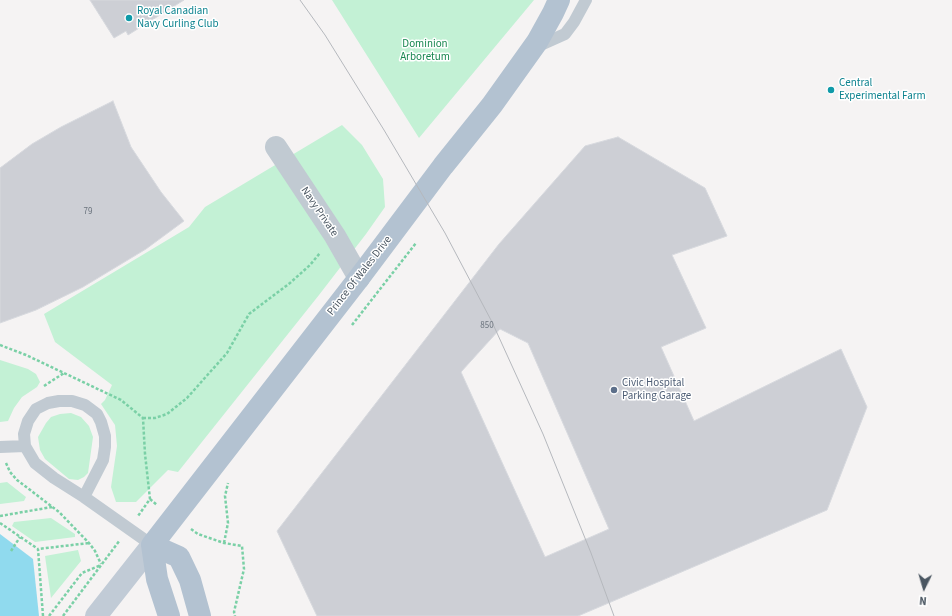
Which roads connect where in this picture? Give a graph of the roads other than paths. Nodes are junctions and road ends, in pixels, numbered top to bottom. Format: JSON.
{"nodes":[{"id":1,"x":558,"y":0,"type":"edge"},
{"id":2,"x":586,"y":0,"type":"edge"},
{"id":3,"x":533,"y":48,"type":"junction"},
{"id":4,"x":276,"y":148,"type":"dead end"},
{"id":5,"x":358,"y":278,"type":"junction"},
{"id":6,"x":25,"y":446,"type":"junction"},
{"id":7,"x":2,"y":447,"type":"edge"},
{"id":8,"x":84,"y":497,"type":"junction"},
{"id":9,"x":152,"y":545,"type":"junction"},
{"id":10,"x":96,"y":616,"type":"edge"},
{"id":11,"x":169,"y":616,"type":"edge"},
{"id":12,"x":200,"y":616,"type":"edge"}],
"edges":[{"from":1,"to":3,"type":"main road","name":"Prince Of Wales Drive"},
{"from":2,"to":3,"type":"lane"},
{"from":3,"to":5,"type":"main road","name":"Prince Of Wales Drive"},
{"from":4,"to":5,"type":"street","name":"Navy Private"},
{"from":5,"to":9,"type":"main road","name":"Prince Of Wales Drive"},
{"from":6,"to":7,"type":"lane"},
{"from":6,"to":8,"type":"lane"},
{"from":6,"to":8,"type":"lane"},
{"from":8,"to":9,"type":"lane"},
{"from":9,"to":10,"type":"main road"},
{"from":9,"to":11,"type":"main road"},
{"from":9,"to":12,"type":"main road"}]}
